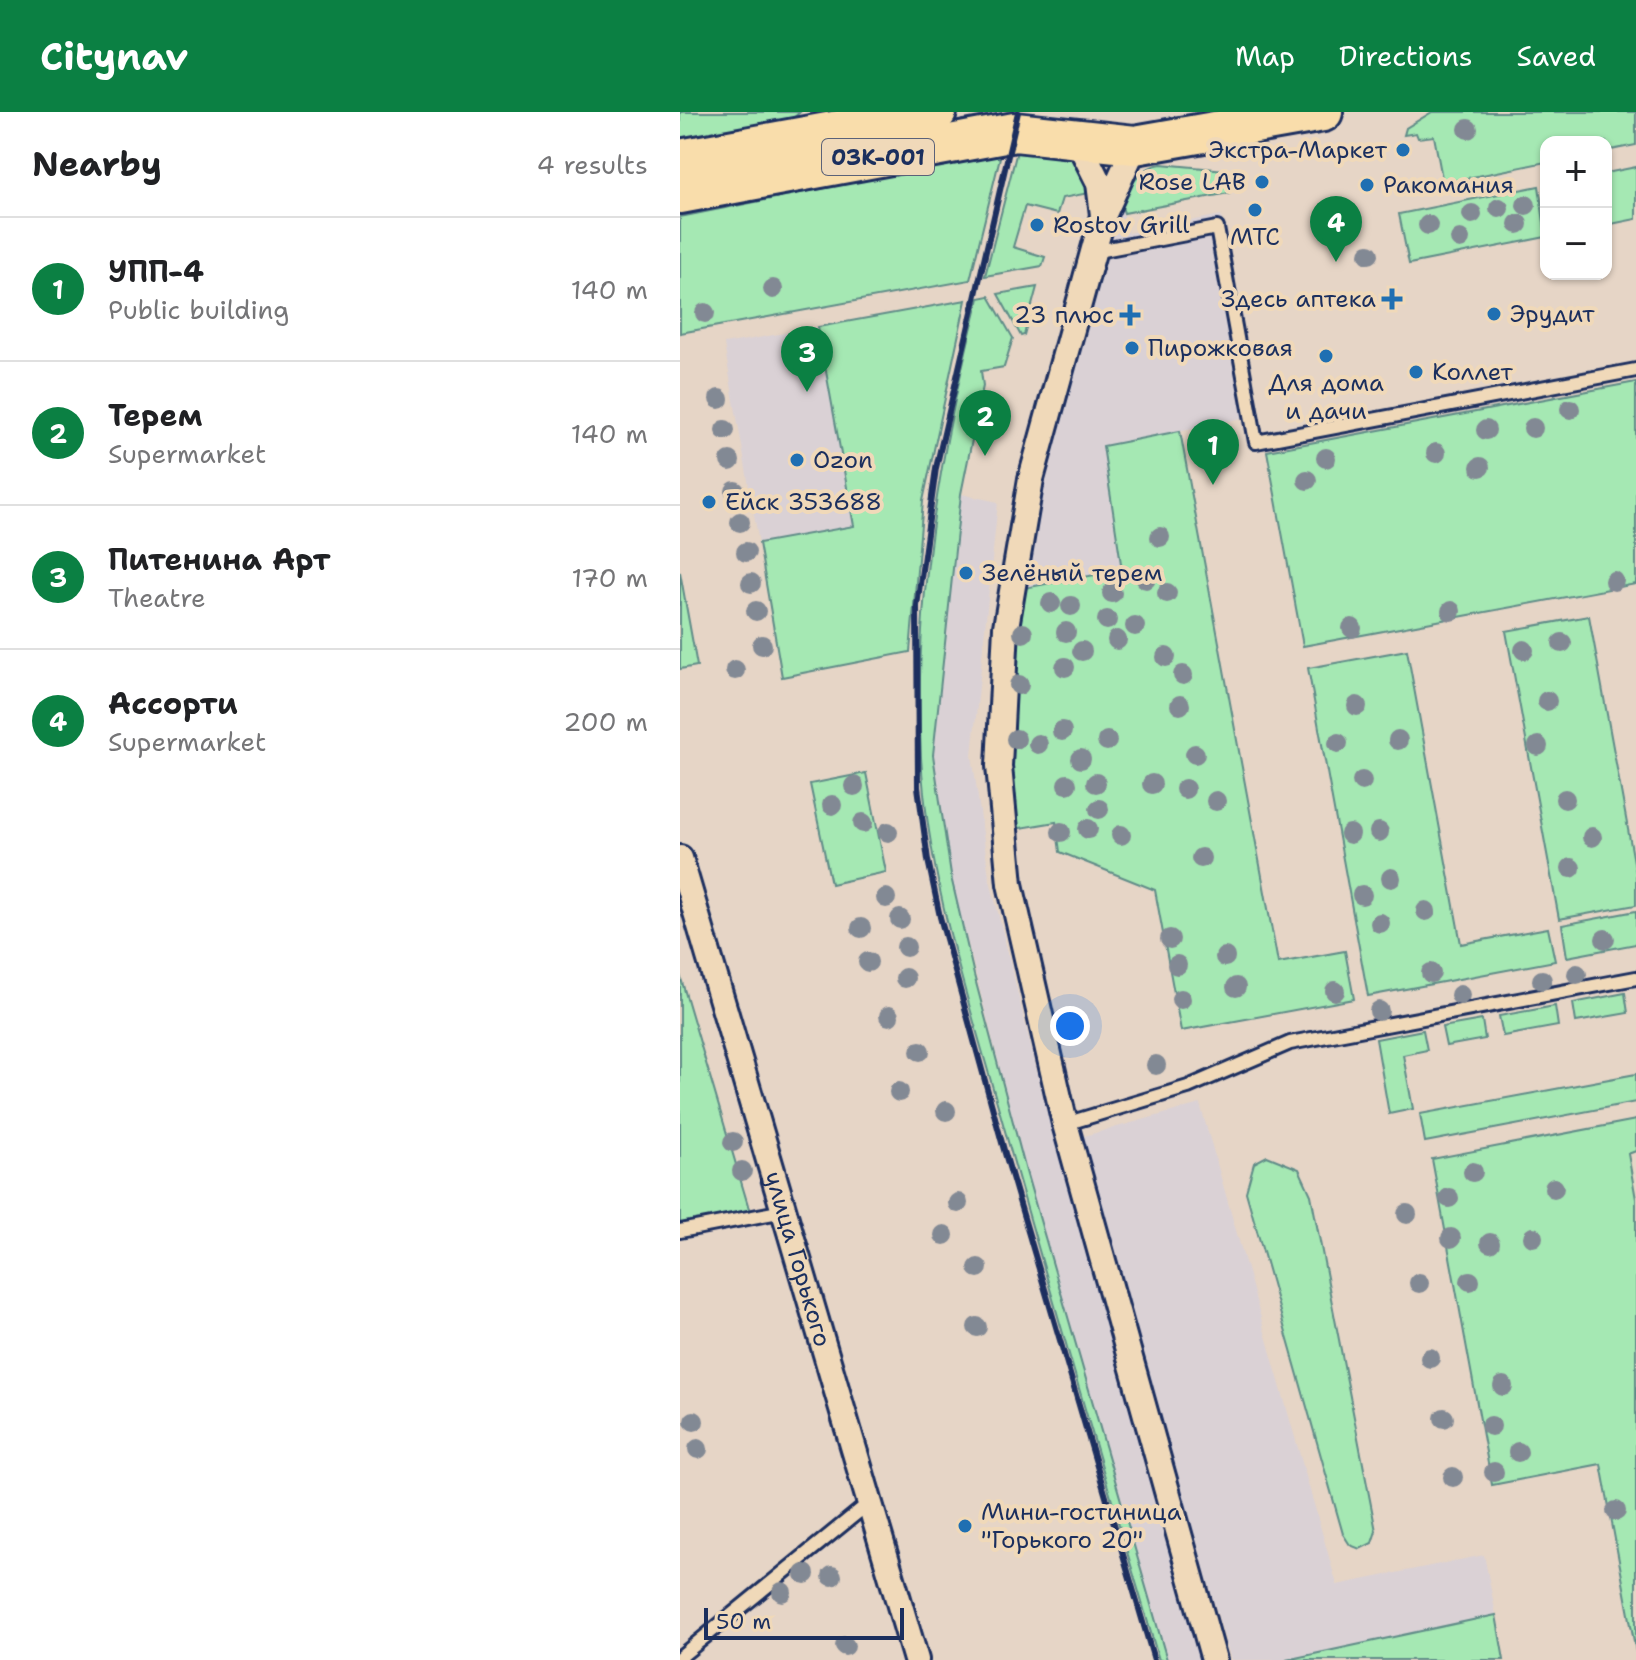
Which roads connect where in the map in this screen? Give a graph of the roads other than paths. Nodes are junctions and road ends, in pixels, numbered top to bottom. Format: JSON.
{"nodes":[{"id":1,"x":937,"y":112,"type":"edge"},
{"id":2,"x":1323,"y":112,"type":"edge"},
{"id":3,"x":1142,"y":129,"type":"edge"},
{"id":4,"x":1077,"y":139,"type":"junction"},
{"id":5,"x":680,"y":159,"type":"edge"},
{"id":6,"x":680,"y":194,"type":"edge"},
{"id":7,"x":1103,"y":216,"type":"junction"},
{"id":8,"x":1093,"y":252,"type":"junction"},
{"id":9,"x":1636,"y":370,"type":"edge"},
{"id":10,"x":680,"y":858,"type":"edge"},
{"id":11,"x":1636,"y":978,"type":"edge"},
{"id":12,"x":1065,"y":1124,"type":"junction"},
{"id":13,"x":784,"y":1211,"type":"junction"},
{"id":14,"x":680,"y":1231,"type":"edge"},
{"id":15,"x":869,"y":1503,"type":"junction"},
{"id":16,"x":680,"y":1657,"type":"edge"},
{"id":17,"x":916,"y":1660,"type":"edge"},
{"id":18,"x":1214,"y":1660,"type":"edge"}],
"edges":[{"from":1,"to":5,"type":"main road","number":"03К-001"},
{"from":2,"to":3,"type":"main road","number":"03К-001"},
{"from":3,"to":4,"type":"main road","number":"03К-001"},
{"from":3,"to":7,"type":"street"},
{"from":4,"to":6,"type":"main road","number":"03К-001"},
{"from":4,"to":7,"type":"street"},
{"from":7,"to":8,"type":"street"},
{"from":8,"to":9,"type":"lane"},
{"from":8,"to":12,"type":"street"},
{"from":10,"to":13,"type":"street","name":"улица Горького"},
{"from":11,"to":12,"type":"lane"},
{"from":12,"to":18,"type":"street"},
{"from":13,"to":14,"type":"lane"},
{"from":13,"to":15,"type":"street","name":"улица Горького"},
{"from":15,"to":16,"type":"lane"},
{"from":15,"to":17,"type":"street","name":"улица Горького"}]}
